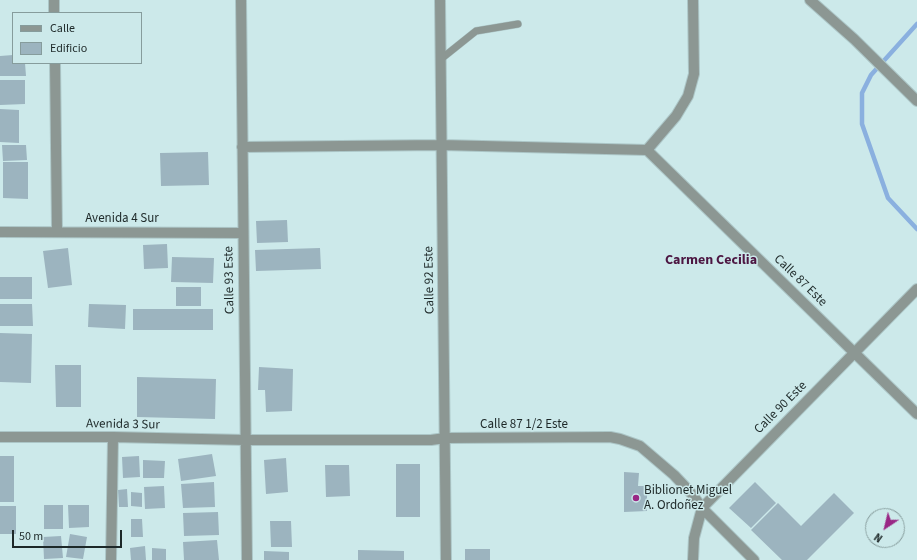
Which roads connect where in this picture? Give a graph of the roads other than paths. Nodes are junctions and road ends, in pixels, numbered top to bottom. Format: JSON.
{"nodes":[{"id":1,"x":54,"y":0,"type":"edge"},
{"id":2,"x":240,"y":0,"type":"edge"},
{"id":3,"x":440,"y":0,"type":"edge"},
{"id":4,"x":693,"y":0,"type":"edge"},
{"id":5,"x":810,"y":0,"type":"edge"},
{"id":6,"x":54,"y":12,"type":"edge"},
{"id":7,"x":518,"y":24,"type":"dead end"},
{"id":8,"x":440,"y":59,"type":"junction"},
{"id":9,"x":55,"y":64,"type":"edge"},
{"id":10,"x":917,"y":101,"type":"edge"},
{"id":11,"x":441,"y":145,"type":"junction"},
{"id":12,"x":242,"y":147,"type":"junction"},
{"id":13,"x":647,"y":150,"type":"junction"},
{"id":14,"x":57,"y":231,"type":"junction"},
{"id":15,"x":0,"y":232,"type":"edge"},
{"id":16,"x":243,"y":233,"type":"junction"},
{"id":17,"x":917,"y":289,"type":"edge"},
{"id":18,"x":855,"y":352,"type":"junction"},
{"id":19,"x":917,"y":414,"type":"edge"},
{"id":20,"x":0,"y":437,"type":"edge"},
{"id":21,"x":113,"y":437,"type":"junction"},
{"id":22,"x":445,"y":438,"type":"junction"},
{"id":23,"x":245,"y":440,"type":"junction"},
{"id":24,"x":702,"y":508,"type":"junction"},
{"id":25,"x":111,"y":560,"type":"edge"},
{"id":26,"x":247,"y":560,"type":"edge"},
{"id":27,"x":446,"y":560,"type":"edge"},
{"id":28,"x":693,"y":560,"type":"edge"},
{"id":29,"x":754,"y":560,"type":"edge"}],
"edges":[{"from":1,"to":6,"type":"street"},
{"from":2,"to":12,"type":"street","name":"Calle 93 Este"},
{"from":3,"to":8,"type":"street","name":"Calle 92 Este"},
{"from":4,"to":13,"type":"street"},
{"from":5,"to":10,"type":"street"},
{"from":7,"to":8,"type":"lane"},
{"from":8,"to":11,"type":"street","name":"Calle 92 Este"},
{"from":9,"to":14,"type":"street"},
{"from":11,"to":12,"type":"street"},
{"from":11,"to":13,"type":"street"},
{"from":11,"to":22,"type":"street","name":"Calle 92 Este"},
{"from":12,"to":16,"type":"street","name":"Calle 93 Este"},
{"from":13,"to":18,"type":"street","name":"Calle 87 Este"},
{"from":14,"to":15,"type":"street","name":"Avenida 4 Sur"},
{"from":14,"to":16,"type":"street","name":"Avenida 4 Sur"},
{"from":16,"to":23,"type":"street","name":"Calle 93 Este"},
{"from":17,"to":18,"type":"street","name":"Calle 90 Este"},
{"from":18,"to":19,"type":"street","name":"Calle 87 Este"},
{"from":18,"to":24,"type":"street","name":"Calle 90 Este"},
{"from":20,"to":21,"type":"street","name":"Avenida 3 Sur"},
{"from":21,"to":23,"type":"street","name":"Avenida 3 Sur"},
{"from":21,"to":25,"type":"street"},
{"from":22,"to":23,"type":"street","name":"Calle 87 1/2 Este"},
{"from":22,"to":24,"type":"street","name":"Calle 87 1/2 Este"},
{"from":22,"to":27,"type":"street","name":"Calle 92 Este"},
{"from":23,"to":26,"type":"street","name":"Calle 93 Este"},
{"from":24,"to":28,"type":"street","name":"Calle 90 Este"},
{"from":24,"to":29,"type":"street","name":"Calle 87 1/2 Este"}]}
